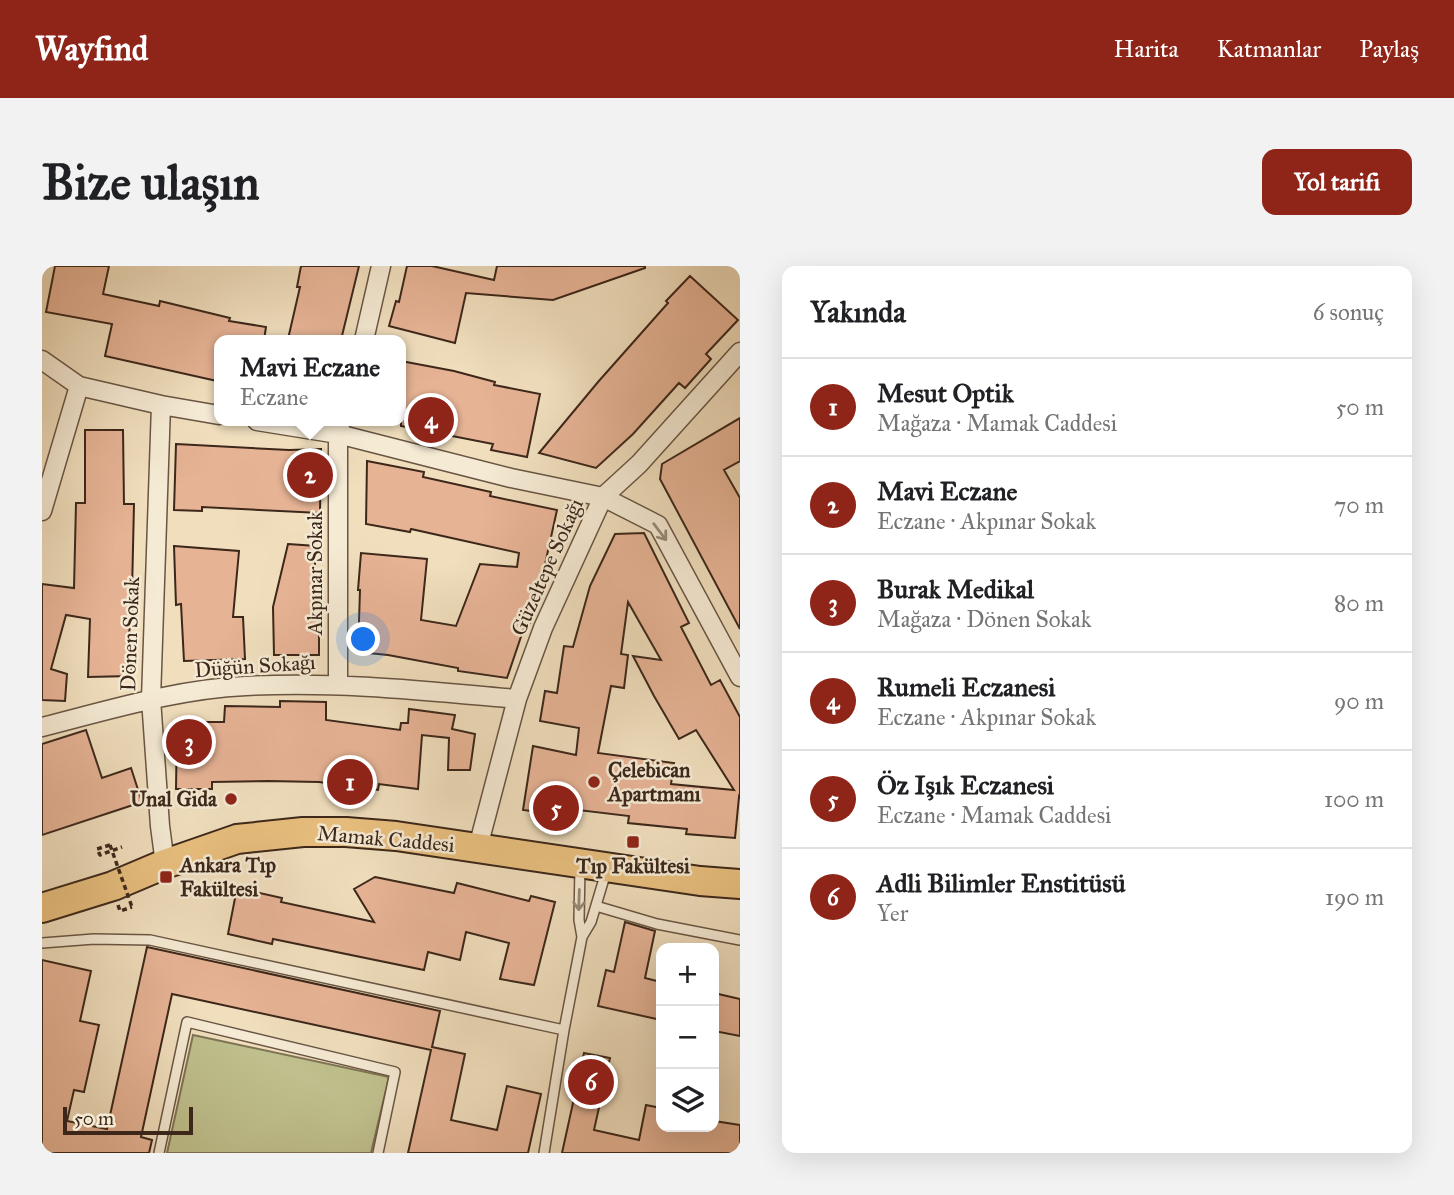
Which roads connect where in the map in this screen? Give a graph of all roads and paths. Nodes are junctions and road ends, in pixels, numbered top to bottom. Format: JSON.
{"nodes":[{"id":1,"x":381,"y":266,"type":"edge"},
{"id":2,"x":365,"y":335,"type":"edge"},
{"id":3,"x":740,"y":352,"type":"edge"},
{"id":4,"x":42,"y":360,"type":"edge"},
{"id":5,"x":79,"y":386,"type":"junction"},
{"id":6,"x":161,"y":405,"type":"junction"},
{"id":7,"x":214,"y":414,"type":"edge"},
{"id":8,"x":339,"y":427,"type":"edge"},
{"id":9,"x":603,"y":497,"type":"junction"},
{"id":10,"x":42,"y":511,"type":"edge"},
{"id":11,"x":740,"y":677,"type":"edge"},
{"id":12,"x":338,"y":684,"type":"junction"},
{"id":13,"x":150,"y":699,"type":"junction"},
{"id":14,"x":517,"y":699,"type":"junction"},
{"id":15,"x":42,"y":727,"type":"edge"},
{"id":16,"x":122,"y":847,"type":"dead end"},
{"id":17,"x":478,"y":847,"type":"junction"},
{"id":18,"x":165,"y":864,"type":"junction"},
{"id":19,"x":594,"y":865,"type":"junction"},
{"id":20,"x":740,"y":884,"type":"edge"},
{"id":21,"x":596,"y":906,"type":"junction"},
{"id":22,"x":132,"y":907,"type":"dead end"},
{"id":23,"x":42,"y":908,"type":"edge"},
{"id":24,"x":582,"y":937,"type":"junction"},
{"id":25,"x":740,"y":940,"type":"edge"},
{"id":26,"x":42,"y":943,"type":"edge"},
{"id":27,"x":564,"y":1030,"type":"junction"},
{"id":28,"x":159,"y":1153,"type":"edge"},
{"id":29,"x":378,"y":1153,"type":"edge"},
{"id":30,"x":544,"y":1153,"type":"edge"}],
"edges":[{"from":1,"to":2,"type":"street"},
{"from":3,"to":9,"type":"street","name":"Güzeltepe Sokağı"},
{"from":4,"to":5,"type":"street"},
{"from":5,"to":6,"type":"street"},
{"from":5,"to":10,"type":"street"},
{"from":6,"to":7,"type":"street"},
{"from":6,"to":13,"type":"street","name":"Dönen Sokak"},
{"from":8,"to":9,"type":"street"},
{"from":8,"to":12,"type":"street","name":"Akpınar Sokak"},
{"from":9,"to":11,"type":"street","one_way":true},
{"from":9,"to":14,"type":"street","name":"Güzeltepe Sokağı"},
{"from":12,"to":13,"type":"street","name":"Düğün Sokağı"},
{"from":12,"to":14,"type":"street","name":"Düğün Sokağı"},
{"from":13,"to":15,"type":"street","name":"Düğün Sokağı"},
{"from":13,"to":18,"type":"street","name":"Dönen Sokak"},
{"from":14,"to":17,"type":"street","name":"Güzeltepe Sokağı"},
{"from":16,"to":22,"type":"path","bridge":true},
{"from":17,"to":18,"type":"main road","name":"Mamak Caddesi"},
{"from":17,"to":19,"type":"main road","name":"Mamak Caddesi"},
{"from":18,"to":23,"type":"main road","name":"Mamak Caddesi"},
{"from":19,"to":20,"type":"main road","name":"Mamak Caddesi"},
{"from":19,"to":21,"type":"lane"},
{"from":19,"to":24,"type":"lane","one_way":true},
{"from":21,"to":24,"type":"lane"},
{"from":21,"to":25,"type":"lane"},
{"from":24,"to":27,"type":"lane"},
{"from":26,"to":27,"type":"lane"},
{"from":27,"to":30,"type":"lane"},
{"from":28,"to":29,"type":"lane"}]}
